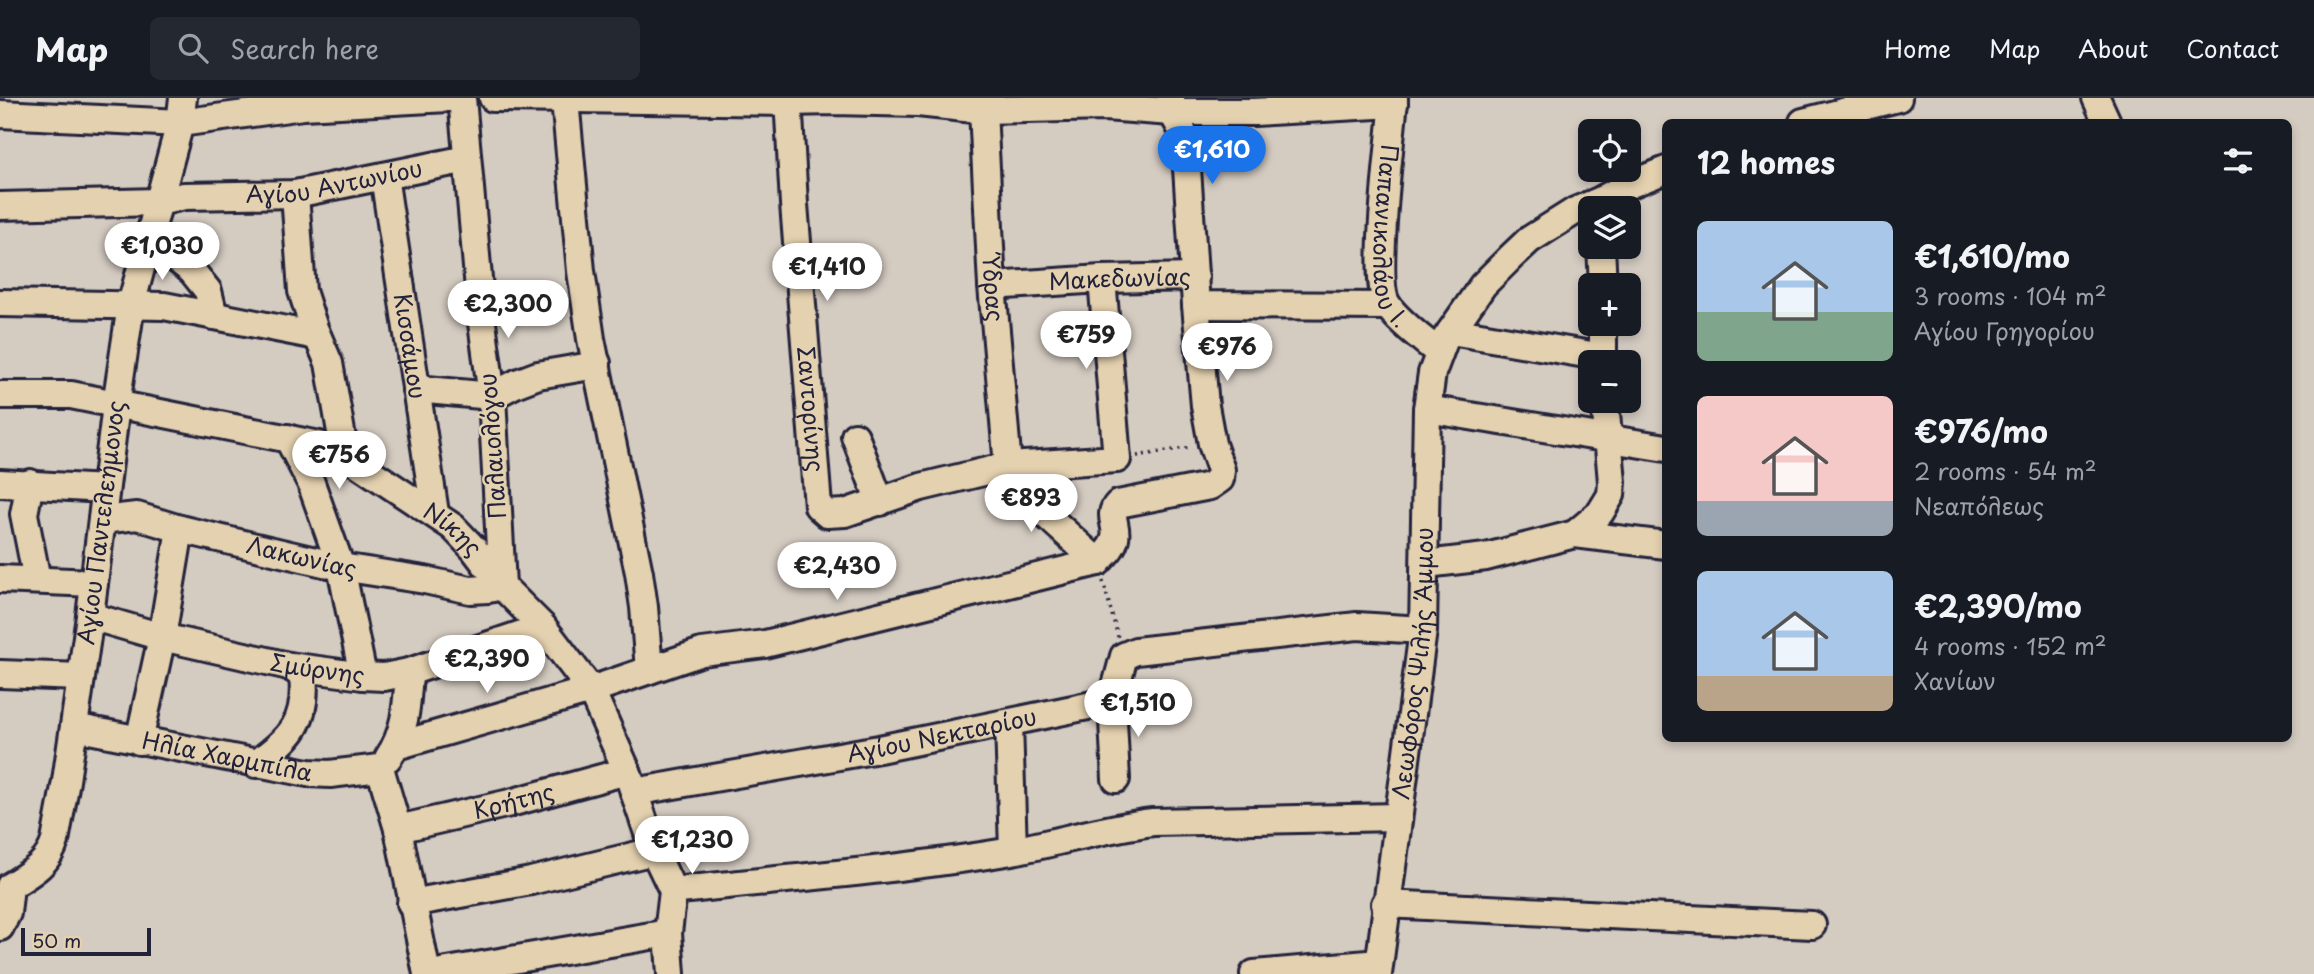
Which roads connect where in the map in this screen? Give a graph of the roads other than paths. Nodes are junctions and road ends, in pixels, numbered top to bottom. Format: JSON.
{"nodes":[{"id":1,"x":448,"y":98,"type":"edge"},
{"id":2,"x":462,"y":98,"type":"edge"},
{"id":3,"x":493,"y":98,"type":"edge"},
{"id":4,"x":1898,"y":98,"type":"edge"},
{"id":5,"x":2096,"y":98,"type":"edge"},
{"id":6,"x":835,"y":99,"type":"edge"},
{"id":7,"x":565,"y":100,"type":"junction"},
{"id":8,"x":788,"y":100,"type":"edge"},
{"id":9,"x":1394,"y":101,"type":"edge"},
{"id":10,"x":1347,"y":102,"type":"edge"},
{"id":11,"x":1105,"y":103,"type":"edge"},
{"id":12,"x":984,"y":104,"type":"edge"},
{"id":13,"x":1171,"y":105,"type":"edge"},
{"id":14,"x":181,"y":110,"type":"edge"},
{"id":15,"x":0,"y":114,"type":"edge"},
{"id":16,"x":1815,"y":119,"type":"edge"},
{"id":17,"x":2106,"y":119,"type":"edge"},
{"id":18,"x":467,"y":159,"type":"junction"},
{"id":19,"x":1662,"y":172,"type":"edge"},
{"id":20,"x":384,"y":176,"type":"junction"},
{"id":21,"x":295,"y":194,"type":"junction"},
{"id":22,"x":1612,"y":196,"type":"edge"},
{"id":23,"x":159,"y":202,"type":"junction"},
{"id":24,"x":0,"y":206,"type":"edge"},
{"id":25,"x":1578,"y":210,"type":"edge"},
{"id":26,"x":149,"y":237,"type":"junction"},
{"id":27,"x":1195,"y":277,"type":"junction"},
{"id":28,"x":1102,"y":279,"type":"junction"},
{"id":29,"x":992,"y":286,"type":"junction"},
{"id":30,"x":0,"y":303,"type":"edge"},
{"id":31,"x":131,"y":305,"type":"junction"},
{"id":32,"x":1196,"y":305,"type":"junction"},
{"id":33,"x":1388,"y":306,"type":"junction"},
{"id":34,"x":214,"y":316,"type":"junction"},
{"id":35,"x":317,"y":336,"type":"junction"},
{"id":36,"x":1445,"y":342,"type":"junction"},
{"id":37,"x":1578,"y":356,"type":"edge"},
{"id":38,"x":597,"y":363,"type":"junction"},
{"id":39,"x":416,"y":389,"type":"junction"},
{"id":40,"x":0,"y":395,"type":"edge"},
{"id":41,"x":492,"y":396,"type":"junction"},
{"id":42,"x":116,"y":405,"type":"junction"},
{"id":43,"x":1427,"y":409,"type":"junction"},
{"id":44,"x":1606,"y":413,"type":"edge"},
{"id":45,"x":855,"y":436,"type":"dead end"},
{"id":46,"x":1607,"y":437,"type":"junction"},
{"id":47,"x":288,"y":438,"type":"junction"},
{"id":48,"x":1662,"y":447,"type":"edge"},
{"id":49,"x":345,"y":455,"type":"junction"},
{"id":50,"x":1008,"y":466,"type":"junction"},
{"id":51,"x":106,"y":482,"type":"junction"},
{"id":52,"x":0,"y":483,"type":"edge"},
{"id":53,"x":30,"y":483,"type":"junction"},
{"id":54,"x":880,"y":502,"type":"junction"},
{"id":55,"x":435,"y":513,"type":"junction"},
{"id":56,"x":137,"y":516,"type":"junction"},
{"id":57,"x":102,"y":520,"type":"junction"},
{"id":58,"x":180,"y":528,"type":"junction"},
{"id":59,"x":1575,"y":534,"type":"junction"},
{"id":60,"x":1662,"y":545,"type":"edge"},
{"id":61,"x":1098,"y":562,"type":"junction"},
{"id":62,"x":1426,"y":564,"type":"junction"},
{"id":63,"x":341,"y":567,"type":"junction"},
{"id":64,"x":0,"y":579,"type":"edge"},
{"id":65,"x":37,"y":580,"type":"junction"},
{"id":66,"x":94,"y":583,"type":"junction"},
{"id":67,"x":502,"y":586,"type":"junction"},
{"id":68,"x":90,"y":616,"type":"junction"},
{"id":69,"x":543,"y":627,"type":"junction"},
{"id":70,"x":1423,"y":630,"type":"junction"},
{"id":71,"x":162,"y":637,"type":"junction"},
{"id":72,"x":289,"y":666,"type":"junction"},
{"id":73,"x":649,"y":670,"type":"junction"},
{"id":74,"x":409,"y":672,"type":"junction"},
{"id":75,"x":0,"y":674,"type":"edge"},
{"id":76,"x":81,"y":677,"type":"junction"},
{"id":77,"x":363,"y":677,"type":"junction"},
{"id":78,"x":591,"y":690,"type":"junction"},
{"id":79,"x":1112,"y":701,"type":"junction"},
{"id":80,"x":1009,"y":724,"type":"junction"},
{"id":81,"x":74,"y":727,"type":"junction"},
{"id":82,"x":139,"y":741,"type":"junction"},
{"id":83,"x":396,"y":746,"type":"junction"},
{"id":84,"x":256,"y":764,"type":"junction"},
{"id":85,"x":380,"y":768,"type":"junction"},
{"id":86,"x":1116,"y":779,"type":"dead end"},
{"id":87,"x":630,"y":782,"type":"junction"},
{"id":88,"x":1398,"y":817,"type":"junction"},
{"id":89,"x":398,"y":829,"type":"junction"},
{"id":90,"x":1013,"y":850,"type":"junction"},
{"id":91,"x":654,"y":851,"type":"junction"},
{"id":92,"x":5,"y":886,"type":"edge"},
{"id":93,"x":673,"y":891,"type":"junction"},
{"id":94,"x":411,"y":903,"type":"junction"},
{"id":95,"x":1385,"y":904,"type":"junction"},
{"id":96,"x":1812,"y":925,"type":"dead end"},
{"id":97,"x":0,"y":927,"type":"edge"},
{"id":98,"x":668,"y":933,"type":"junction"},
{"id":99,"x":1378,"y":968,"type":"edge"},
{"id":100,"x":429,"y":974,"type":"edge"},
{"id":101,"x":671,"y":974,"type":"edge"},
{"id":102,"x":1254,"y":974,"type":"edge"}],
"edges":[{"from":1,"to":14,"type":"street"},
{"from":2,"to":18,"type":"street","name":"Παλαιολόγου"},
{"from":3,"to":7,"type":"street"},
{"from":4,"to":16,"type":"street"},
{"from":5,"to":17,"type":"street"},
{"from":6,"to":8,"type":"street"},
{"from":6,"to":12,"type":"street"},
{"from":7,"to":8,"type":"street"},
{"from":7,"to":38,"type":"street"},
{"from":8,"to":54,"type":"street","name":"Σαντορίνης"},
{"from":9,"to":10,"type":"street"},
{"from":9,"to":33,"type":"street","name":"Παπανικολάου Ι."},
{"from":10,"to":13,"type":"street"},
{"from":11,"to":12,"type":"street"},
{"from":11,"to":13,"type":"street"},
{"from":12,"to":29,"type":"street","name":"Ύδρας"},
{"from":13,"to":27,"type":"street"},
{"from":14,"to":15,"type":"street"},
{"from":14,"to":23,"type":"street","name":"Αγίου Παντελεήμονος"},
{"from":18,"to":20,"type":"street","name":"Αγίου Αντωνίου"},
{"from":18,"to":41,"type":"street","name":"Παλαιολόγου"},
{"from":19,"to":22,"type":"street"},
{"from":20,"to":21,"type":"street","name":"Αγίου Αντωνίου"},
{"from":20,"to":39,"type":"street","name":"Κισσάμου"},
{"from":21,"to":23,"type":"street","name":"Αγίου Αντωνίου"},
{"from":21,"to":35,"type":"street"},
{"from":23,"to":24,"type":"street","name":"Αγίου Αντωνίου"},
{"from":23,"to":26,"type":"street","name":"Αγίου Παντελεήμονος"},
{"from":25,"to":36,"type":"street"},
{"from":26,"to":31,"type":"street","name":"Αγίου Παντελεήμονος"},
{"from":26,"to":34,"type":"street"},
{"from":27,"to":28,"type":"street","name":"Μακεδωνίας"},
{"from":27,"to":32,"type":"street","name":"Μακεδωνίας"},
{"from":28,"to":29,"type":"street","name":"Μακεδωνίας"},
{"from":28,"to":50,"type":"street"},
{"from":29,"to":50,"type":"street","name":"Ύδρας"},
{"from":30,"to":31,"type":"street"},
{"from":31,"to":34,"type":"street"},
{"from":31,"to":42,"type":"street","name":"Αγίου Παντελεήμονος"},
{"from":32,"to":33,"type":"street","name":"Μακεδωνίας"},
{"from":32,"to":61,"type":"street"},
{"from":33,"to":36,"type":"street","name":"Παπανικολάου Ι."},
{"from":34,"to":35,"type":"street"},
{"from":35,"to":49,"type":"street"},
{"from":36,"to":37,"type":"street"},
{"from":36,"to":43,"type":"street","name":"Λεωφόρος Ψιλής Άμμου"},
{"from":38,"to":41,"type":"street"},
{"from":38,"to":73,"type":"street"},
{"from":39,"to":41,"type":"street"},
{"from":39,"to":55,"type":"street","name":"Κισσάμου"},
{"from":40,"to":42,"type":"street","name":"Νίκης"},
{"from":41,"to":67,"type":"street","name":"Παλαιολόγου"},
{"from":42,"to":47,"type":"street","name":"Νίκης"},
{"from":42,"to":51,"type":"street","name":"Αγίου Παντελεήμονος"},
{"from":43,"to":46,"type":"street"},
{"from":43,"to":62,"type":"street","name":"Λεωφόρος Ψιλής Άμμου"},
{"from":44,"to":46,"type":"street"},
{"from":45,"to":54,"type":"street"},
{"from":46,"to":48,"type":"street"},
{"from":46,"to":59,"type":"street"},
{"from":47,"to":49,"type":"street","name":"Νίκης"},
{"from":47,"to":63,"type":"street"},
{"from":49,"to":55,"type":"street","name":"Νίκης"},
{"from":50,"to":54,"type":"street"},
{"from":50,"to":61,"type":"street"},
{"from":51,"to":53,"type":"street"},
{"from":51,"to":56,"type":"street"},
{"from":51,"to":57,"type":"street","name":"Αγίου Παντελεήμονος"},
{"from":52,"to":53,"type":"street"},
{"from":53,"to":65,"type":"street"},
{"from":55,"to":67,"type":"street","name":"Νίκης"},
{"from":56,"to":57,"type":"street","name":"Λακωνίας"},
{"from":56,"to":58,"type":"street","name":"Λακωνίας"},
{"from":57,"to":66,"type":"street","name":"Αγίου Παντελεήμονος"},
{"from":58,"to":63,"type":"street","name":"Λακωνίας"},
{"from":58,"to":71,"type":"street"},
{"from":59,"to":60,"type":"street"},
{"from":59,"to":62,"type":"street"},
{"from":61,"to":73,"type":"street"},
{"from":62,"to":70,"type":"street","name":"Λεωφόρος Ψιλής Άμμου"},
{"from":63,"to":67,"type":"street","name":"Λακωνίας"},
{"from":63,"to":77,"type":"street"},
{"from":64,"to":65,"type":"street"},
{"from":65,"to":66,"type":"street"},
{"from":66,"to":68,"type":"street","name":"Αγίου Παντελεήμονος"},
{"from":67,"to":69,"type":"street","name":"Νίκης"},
{"from":68,"to":71,"type":"street","name":"Σμύρνης"},
{"from":68,"to":76,"type":"street","name":"Αγίου Παντελεήμονος"},
{"from":69,"to":74,"type":"street","name":"Σμύρνης"},
{"from":69,"to":78,"type":"street","name":"Νίκης"},
{"from":70,"to":79,"type":"street"},
{"from":70,"to":88,"type":"street","name":"Λεωφόρος Ψιλής Άμμου"},
{"from":71,"to":72,"type":"street","name":"Σμύρνης"},
{"from":71,"to":82,"type":"street"},
{"from":72,"to":77,"type":"street","name":"Σμύρνης"},
{"from":72,"to":84,"type":"street"},
{"from":73,"to":78,"type":"street"},
{"from":74,"to":77,"type":"street","name":"Σμύρνης"},
{"from":74,"to":83,"type":"street"},
{"from":75,"to":76,"type":"street"},
{"from":76,"to":81,"type":"street","name":"Αγίου Παντελεήμονος"},
{"from":78,"to":83,"type":"street"},
{"from":78,"to":87,"type":"street","name":"Νίκης"},
{"from":79,"to":80,"type":"street","name":"Αγίου Νεκταρίου"},
{"from":79,"to":86,"type":"street"},
{"from":80,"to":87,"type":"street","name":"Αγίου Νεκταρίου"},
{"from":80,"to":90,"type":"street"},
{"from":81,"to":82,"type":"street","name":"Ηλία Χαρμπίλα"},
{"from":81,"to":92,"type":"street","name":"Αγίου Παντελεήμονος"},
{"from":82,"to":84,"type":"street","name":"Ηλία Χαρμπίλα"},
{"from":83,"to":85,"type":"street"},
{"from":84,"to":85,"type":"street","name":"Ηλία Χαρμπίλα"},
{"from":85,"to":89,"type":"street"},
{"from":87,"to":89,"type":"street","name":"Κρήτης"},
{"from":87,"to":91,"type":"street","name":"Νίκης"},
{"from":88,"to":90,"type":"street"},
{"from":88,"to":95,"type":"street","name":"Λεωφόρος Ψιλής Άμμου"},
{"from":89,"to":94,"type":"street"},
{"from":90,"to":93,"type":"street"},
{"from":91,"to":93,"type":"street","name":"Νίκης"},
{"from":91,"to":94,"type":"street"},
{"from":92,"to":97,"type":"street","name":"Αγίου Παντελεήμονος"},
{"from":93,"to":98,"type":"street"},
{"from":94,"to":100,"type":"street"},
{"from":95,"to":96,"type":"street"},
{"from":95,"to":99,"type":"street","name":"Λεωφόρος Ψιλής Άμμου"},
{"from":98,"to":100,"type":"street"},
{"from":98,"to":101,"type":"street"},
{"from":99,"to":102,"type":"street"}]}
